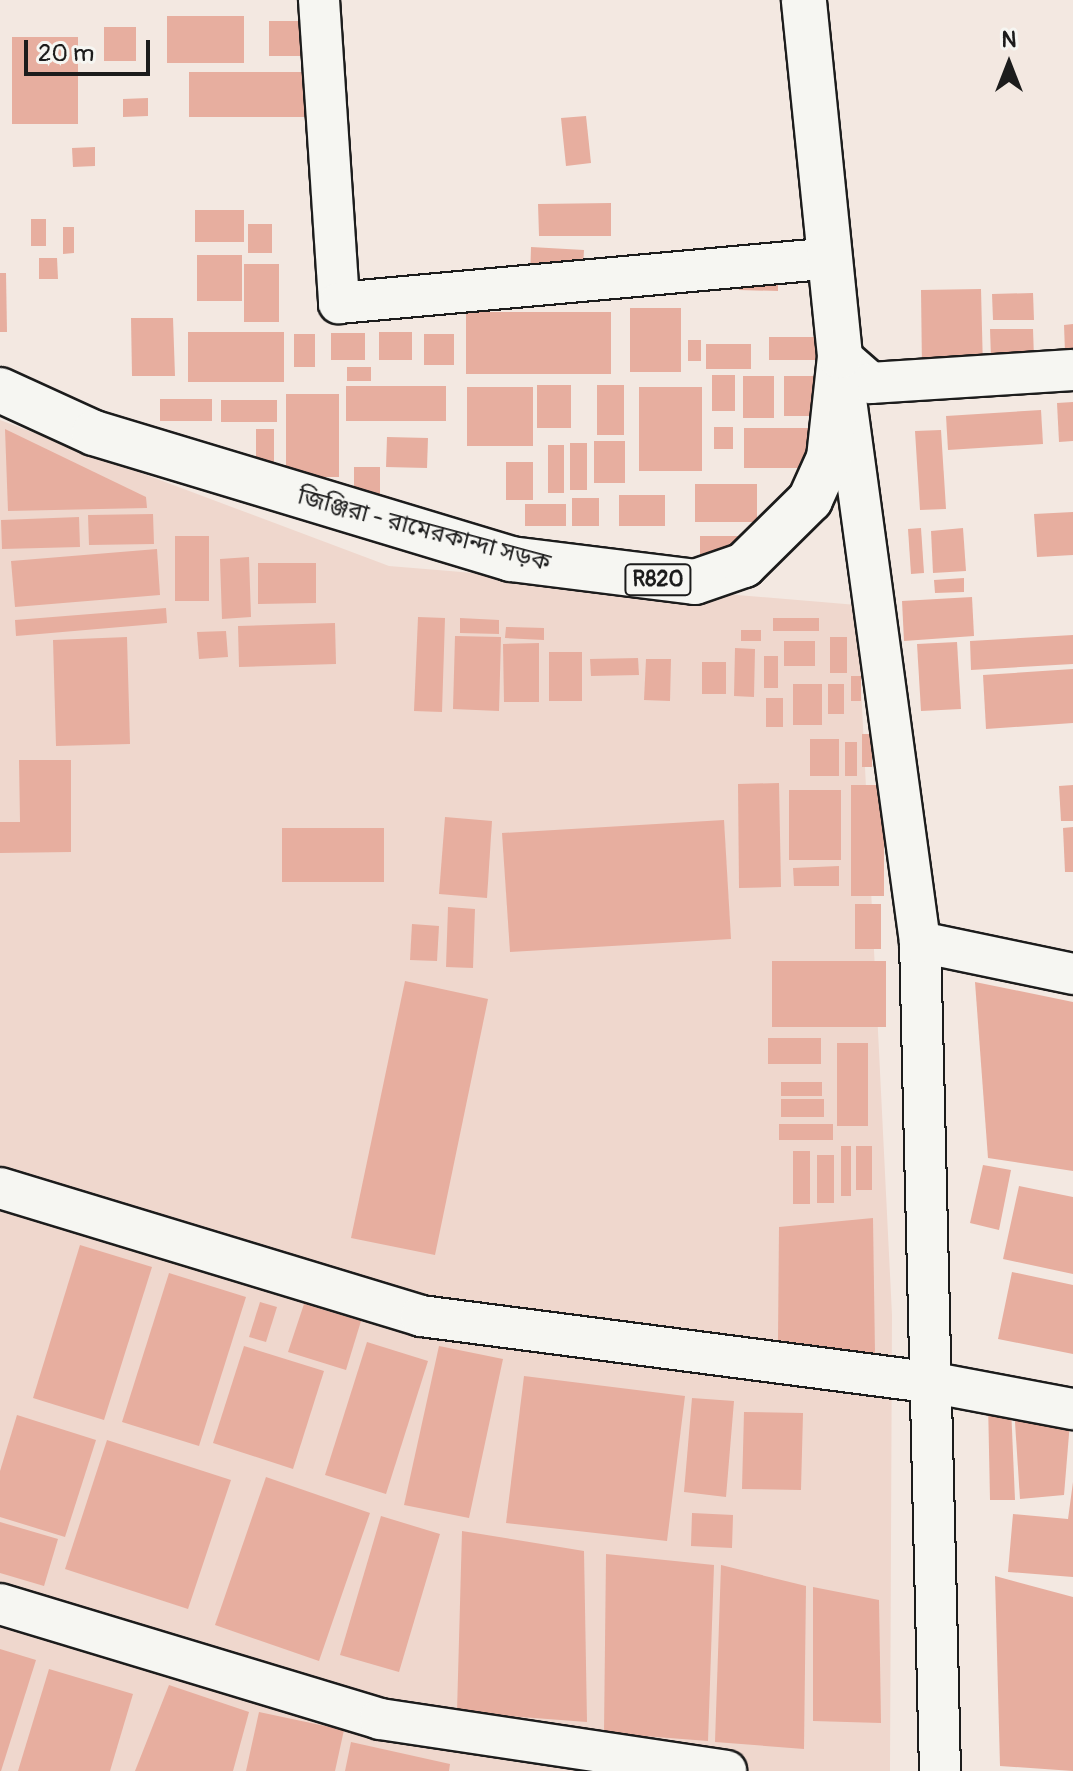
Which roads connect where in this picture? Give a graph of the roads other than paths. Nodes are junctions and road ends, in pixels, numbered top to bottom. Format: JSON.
{"nodes":[{"id":1,"x":319,"y":0,"type":"edge"},
{"id":2,"x":804,"y":0,"type":"edge"},
{"id":3,"x":829,"y":258,"type":"junction"},
{"id":4,"x":840,"y":356,"type":"junction"},
{"id":5,"x":1073,"y":370,"type":"edge"},
{"id":6,"x":0,"y":390,"type":"edge"},
{"id":7,"x":920,"y":942,"type":"junction"},
{"id":8,"x":1073,"y":974,"type":"edge"},
{"id":9,"x":0,"y":1188,"type":"edge"},
{"id":10,"x":935,"y":1383,"type":"junction"},
{"id":11,"x":1073,"y":1409,"type":"edge"},
{"id":12,"x":0,"y":1604,"type":"edge"},
{"id":13,"x":726,"y":1771,"type":"edge"},
{"id":14,"x":940,"y":1771,"type":"edge"}],
"edges":[{"from":1,"to":3,"type":"street"},
{"from":2,"to":3,"type":"main road","name":"জিঞ্জিরা - রামেরকান্দা সড়ক","number":"R820"},
{"from":3,"to":4,"type":"main road","name":"জিঞ্জিরা - রামেরকান্দা সড়ক","number":"R820"},
{"from":4,"to":5,"type":"street"},
{"from":4,"to":6,"type":"main road","name":"জিঞ্জিরা - রামেরকান্দা সড়ক","number":"R820"},
{"from":4,"to":7,"type":"street"},
{"from":7,"to":8,"type":"street"},
{"from":7,"to":10,"type":"street"},
{"from":9,"to":10,"type":"street"},
{"from":10,"to":11,"type":"street"},
{"from":10,"to":14,"type":"street"},
{"from":12,"to":13,"type":"street"}]}
